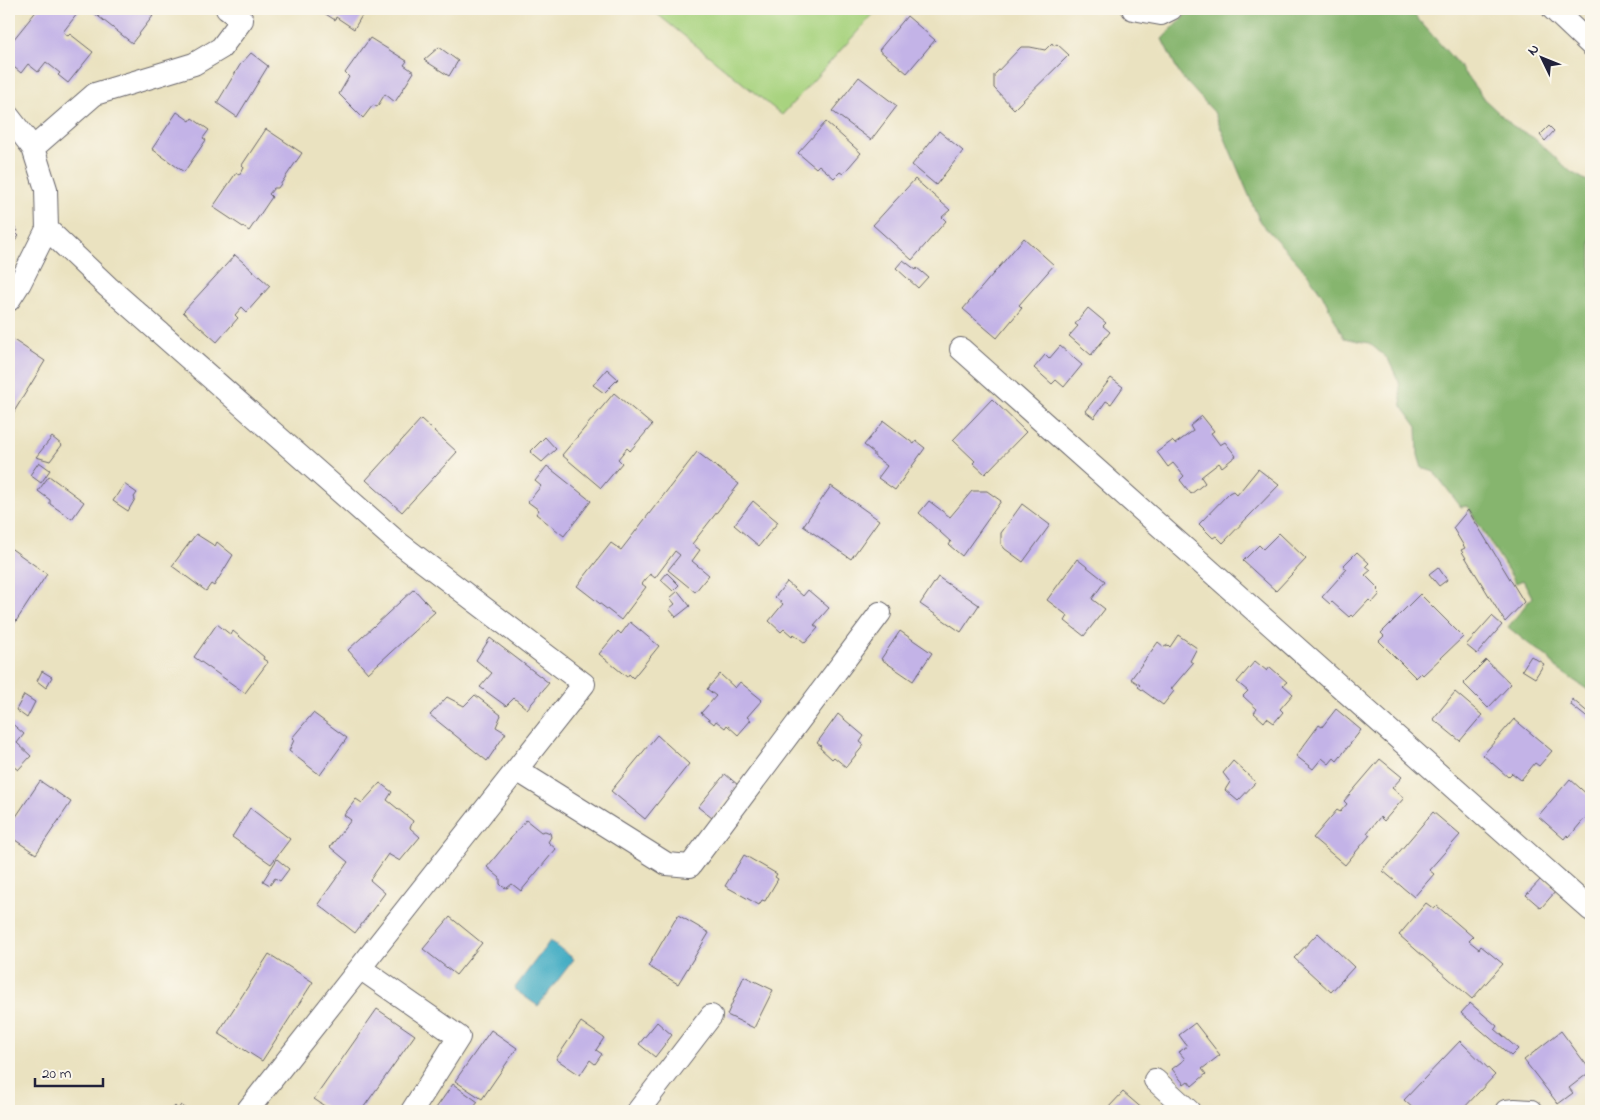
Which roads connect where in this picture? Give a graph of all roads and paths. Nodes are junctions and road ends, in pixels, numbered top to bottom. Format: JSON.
{"nodes":[{"id":1,"x":228,"y":9,"type":"edge"},
{"id":2,"x":1133,"y":9,"type":"edge"},
{"id":3,"x":1171,"y":9,"type":"edge"},
{"id":4,"x":1553,"y":9,"type":"edge"},
{"id":5,"x":1591,"y":45,"type":"edge"},
{"id":6,"x":9,"y":117,"type":"edge"},
{"id":7,"x":33,"y":148,"type":"junction"},
{"id":8,"x":47,"y":229,"type":"junction"},
{"id":9,"x":9,"y":300,"type":"edge"},
{"id":10,"x":961,"y":350,"type":"dead end"},
{"id":11,"x":880,"y":613,"type":"dead end"},
{"id":12,"x":517,"y":770,"type":"junction"},
{"id":13,"x":1591,"y":910,"type":"edge"},
{"id":14,"x":360,"y":968,"type":"junction"},
{"id":15,"x":711,"y":1016,"type":"dead end"},
{"id":16,"x":1155,"y":1080,"type":"dead end"},
{"id":17,"x":247,"y":1111,"type":"edge"},
{"id":18,"x":412,"y":1111,"type":"edge"},
{"id":19,"x":638,"y":1111,"type":"edge"},
{"id":20,"x":1189,"y":1111,"type":"edge"},
{"id":21,"x":1506,"y":1111,"type":"edge"},
{"id":22,"x":1531,"y":1111,"type":"edge"}],
"edges":[{"from":1,"to":7,"type":"street"},
{"from":2,"to":3,"type":"street"},
{"from":4,"to":5,"type":"street"},
{"from":6,"to":7,"type":"street"},
{"from":7,"to":8,"type":"street"},
{"from":8,"to":9,"type":"street"},
{"from":8,"to":12,"type":"street"},
{"from":10,"to":13,"type":"street"},
{"from":11,"to":12,"type":"street"},
{"from":12,"to":14,"type":"street"},
{"from":14,"to":17,"type":"street"},
{"from":14,"to":18,"type":"street"},
{"from":15,"to":19,"type":"street"},
{"from":16,"to":20,"type":"street"},
{"from":21,"to":22,"type":"street"}]}
